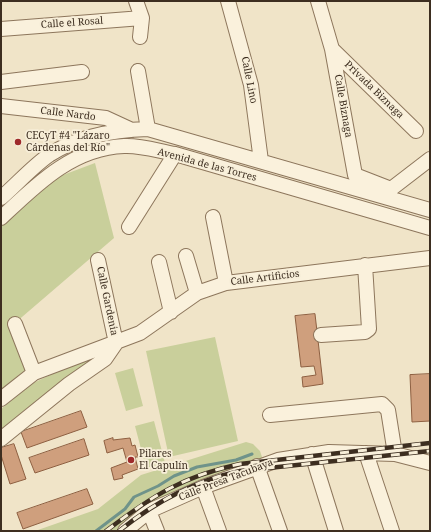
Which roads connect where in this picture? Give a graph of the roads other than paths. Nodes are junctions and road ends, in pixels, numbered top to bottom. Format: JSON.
{"nodes":[{"id":1,"x":136,"y":1,"type":"edge"},
{"id":2,"x":228,"y":1,"type":"edge"},
{"id":3,"x":318,"y":1,"type":"edge"},
{"id":4,"x":142,"y":18,"type":"junction"},
{"id":5,"x":1,"y":29,"type":"edge"},
{"id":6,"x":140,"y":37,"type":"dead end"},
{"id":7,"x":332,"y":48,"type":"junction"},
{"id":8,"x":138,"y":71,"type":"dead end"},
{"id":9,"x":82,"y":72,"type":"dead end"},
{"id":10,"x":1,"y":82,"type":"edge"},
{"id":11,"x":1,"y":106,"type":"edge"},
{"id":12,"x":148,"y":129,"type":"junction"},
{"id":13,"x":132,"y":130,"type":"junction"},
{"id":14,"x":416,"y":131,"type":"dead end"},
{"id":15,"x":221,"y":150,"type":"junction"},
{"id":16,"x":175,"y":154,"type":"junction"},
{"id":17,"x":430,"y":159,"type":"edge"},
{"id":18,"x":262,"y":161,"type":"junction"},
{"id":19,"x":215,"y":165,"type":"junction"},
{"id":20,"x":1,"y":198,"type":"edge"},
{"id":21,"x":430,"y":210,"type":"edge"},
{"id":22,"x":213,"y":217,"type":"dead end"},
{"id":23,"x":1,"y":218,"type":"edge"},
{"id":24,"x":129,"y":227,"type":"dead end"},
{"id":25,"x":430,"y":228,"type":"edge"},
{"id":26,"x":186,"y":256,"type":"dead end"},
{"id":27,"x":430,"y":258,"type":"edge"},
{"id":28,"x":98,"y":260,"type":"dead end"},
{"id":29,"x":159,"y":262,"type":"dead end"},
{"id":30,"x":365,"y":265,"type":"junction"},
{"id":31,"x":226,"y":283,"type":"junction"},
{"id":32,"x":197,"y":294,"type":"junction"},
{"id":33,"x":171,"y":312,"type":"junction"},
{"id":34,"x":16,"y":324,"type":"dead end"},
{"id":35,"x":321,"y":335,"type":"dead end"},
{"id":36,"x":116,"y":343,"type":"junction"},
{"id":37,"x":34,"y":373,"type":"junction"},
{"id":38,"x":1,"y":399,"type":"edge"},
{"id":39,"x":270,"y":415,"type":"dead end"},
{"id":40,"x":1,"y":439,"type":"edge"},
{"id":41,"x":366,"y":453,"type":"junction"},
{"id":42,"x":312,"y":454,"type":"junction"},
{"id":43,"x":395,"y":454,"type":"junction"},
{"id":44,"x":430,"y":463,"type":"edge"},
{"id":45,"x":257,"y":466,"type":"junction"},
{"id":46,"x":202,"y":487,"type":"junction"},
{"id":47,"x":149,"y":511,"type":"junction"},
{"id":48,"x":125,"y":531,"type":"edge"},
{"id":49,"x":157,"y":531,"type":"edge"},
{"id":50,"x":219,"y":531,"type":"edge"},
{"id":51,"x":280,"y":531,"type":"edge"},
{"id":52,"x":336,"y":531,"type":"edge"},
{"id":53,"x":392,"y":531,"type":"edge"}],
"edges":[{"from":1,"to":4,"type":"street"},
{"from":2,"to":18,"type":"street","name":"Calle Lino"},
{"from":3,"to":7,"type":"street","name":"Calle Biznaga"},
{"from":4,"to":5,"type":"street","name":"Calle el Rosal"},
{"from":4,"to":6,"type":"street"},
{"from":7,"to":14,"type":"street","name":"Privada Biznaga"},
{"from":7,"to":17,"type":"street","name":"Calle Biznaga"},
{"from":8,"to":12,"type":"street"},
{"from":9,"to":10,"type":"street"},
{"from":11,"to":13,"type":"street","name":"Calle Nardo"},
{"from":12,"to":13,"type":"street","name":"Avenida de las Torres"},
{"from":12,"to":15,"type":"street","name":"Avenida de las Torres"},
{"from":13,"to":20,"type":"street","name":"Avenida de las Torres"},
{"from":15,"to":18,"type":"street","name":"Avenida de las Torres"},
{"from":15,"to":19,"type":"street"},
{"from":16,"to":19,"type":"street","name":"Avenida de las Torres"},
{"from":16,"to":23,"type":"street","name":"Avenida de las Torres"},
{"from":16,"to":24,"type":"street"},
{"from":18,"to":21,"type":"street","name":"Avenida de las Torres"},
{"from":19,"to":25,"type":"street","name":"Avenida de las Torres"},
{"from":22,"to":31,"type":"street"},
{"from":26,"to":32,"type":"street"},
{"from":27,"to":30,"type":"street","name":"Calle Artificios"},
{"from":28,"to":36,"type":"street","name":"Calle Gardenia"},
{"from":29,"to":33,"type":"street"},
{"from":30,"to":31,"type":"street","name":"Calle Artificios"},
{"from":30,"to":35,"type":"street"},
{"from":31,"to":32,"type":"street","name":"Calle Artificios"},
{"from":32,"to":33,"type":"street","name":"Calle Artificios"},
{"from":33,"to":36,"type":"street","name":"Calle Artificios"},
{"from":34,"to":37,"type":"street"},
{"from":36,"to":37,"type":"street","name":"Calle Artificios"},
{"from":36,"to":40,"type":"street"},
{"from":37,"to":38,"type":"street","name":"Calle Artificios"},
{"from":39,"to":43,"type":"street"},
{"from":41,"to":42,"type":"street","name":"Calle Presa Tacubaya"},
{"from":41,"to":43,"type":"street","name":"Calle Presa Tacubaya"},
{"from":41,"to":53,"type":"street"},
{"from":42,"to":45,"type":"street","name":"Calle Presa Tacubaya"},
{"from":42,"to":52,"type":"street"},
{"from":43,"to":44,"type":"street","name":"Calle Presa Tacubaya"},
{"from":45,"to":46,"type":"street","name":"Calle Presa Tacubaya"},
{"from":45,"to":51,"type":"street"},
{"from":46,"to":47,"type":"street","name":"Calle Presa Tacubaya"},
{"from":46,"to":50,"type":"street"},
{"from":47,"to":48,"type":"street","name":"Calle Presa Tacubaya"},
{"from":47,"to":49,"type":"street"}]}
